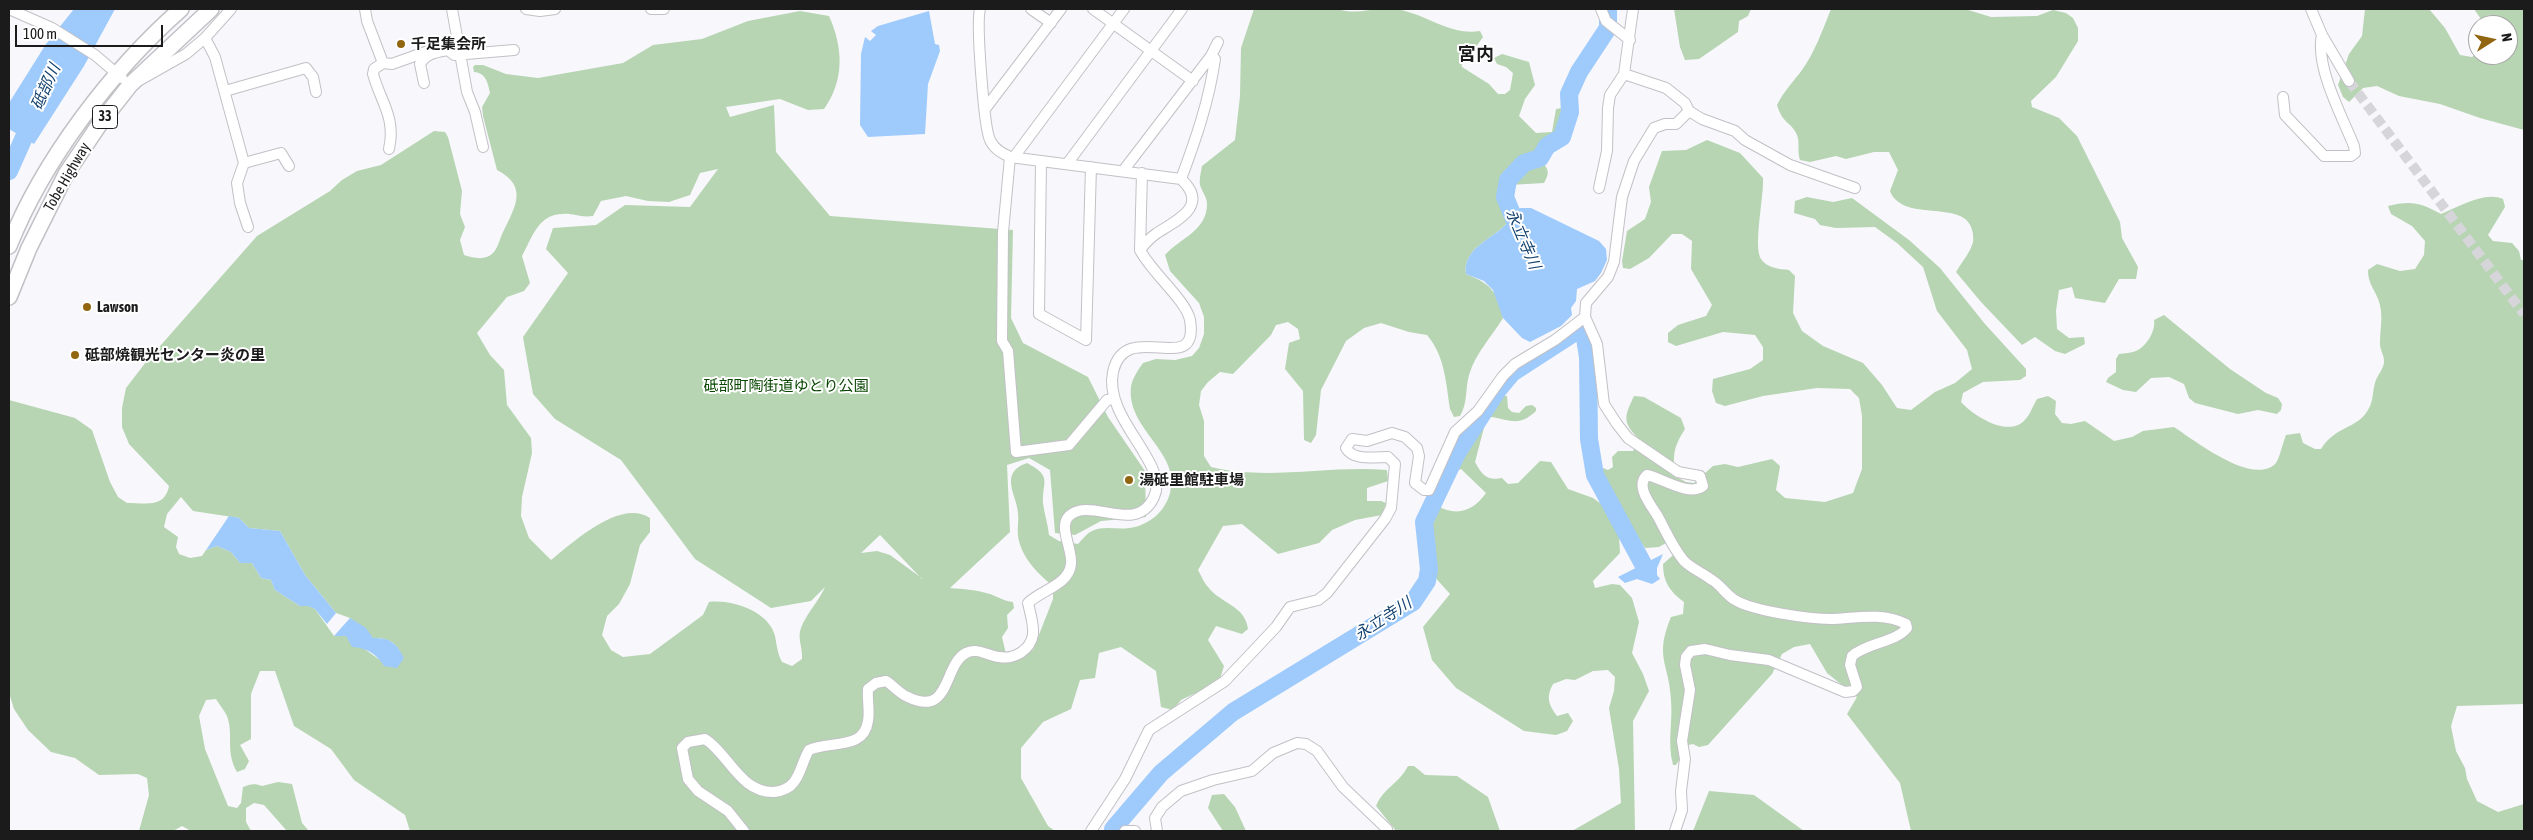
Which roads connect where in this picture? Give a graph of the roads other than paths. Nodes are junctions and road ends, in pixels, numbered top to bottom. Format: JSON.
{"nodes":[{"id":1,"x":9,"y":9,"type":"edge"},
{"id":2,"x":181,"y":9,"type":"edge"},
{"id":3,"x":211,"y":9,"type":"edge"},
{"id":4,"x":231,"y":9,"type":"edge"},
{"id":5,"x":365,"y":9,"type":"edge"},
{"id":6,"x":452,"y":9,"type":"edge"},
{"id":7,"x":526,"y":9,"type":"edge"},
{"id":8,"x":555,"y":9,"type":"edge"},
{"id":9,"x":651,"y":9,"type":"edge"},
{"id":10,"x":664,"y":9,"type":"edge"},
{"id":11,"x":980,"y":9,"type":"edge"},
{"id":12,"x":1032,"y":9,"type":"edge"},
{"id":13,"x":1062,"y":9,"type":"edge"},
{"id":14,"x":1093,"y":9,"type":"edge"},
{"id":15,"x":1124,"y":9,"type":"edge"},
{"id":16,"x":1182,"y":9,"type":"edge"},
{"id":17,"x":1601,"y":9,"type":"edge"},
{"id":18,"x":1633,"y":9,"type":"edge"},
{"id":19,"x":2311,"y":9,"type":"edge"},
{"id":20,"x":1050,"y":23,"type":"junction"},
{"id":21,"x":1113,"y":23,"type":"junction"},
{"id":22,"x":2322,"y":35,"type":"junction"},
{"id":23,"x":205,"y":38,"type":"junction"},
{"id":24,"x":459,"y":40,"type":"junction"},
{"id":25,"x":1630,"y":40,"type":"junction"},
{"id":26,"x":1218,"y":42,"type":"dead end"},
{"id":27,"x":514,"y":50,"type":"dead end"},
{"id":28,"x":1149,"y":51,"type":"junction"},
{"id":29,"x":461,"y":54,"type":"junction"},
{"id":30,"x":1211,"y":56,"type":"junction"},
{"id":31,"x":383,"y":63,"type":"junction"},
{"id":32,"x":116,"y":73,"type":"junction"},
{"id":33,"x":1624,"y":74,"type":"junction"},
{"id":34,"x":1192,"y":80,"type":"junction"},
{"id":35,"x":2349,"y":81,"type":"tunnel mouth"},
{"id":36,"x":424,"y":83,"type":"dead end"},
{"id":37,"x":130,"y":85,"type":"junction"},
{"id":38,"x":225,"y":91,"type":"junction"},
{"id":39,"x":316,"y":92,"type":"dead end"},
{"id":40,"x":2282,"y":97,"type":"dead end"},
{"id":41,"x":985,"y":109,"type":"junction"},
{"id":42,"x":1689,"y":111,"type":"junction"},
{"id":43,"x":482,"y":147,"type":"dead end"},
{"id":44,"x":389,"y":149,"type":"dead end"},
{"id":45,"x":1012,"y":157,"type":"junction"},
{"id":46,"x":1041,"y":161,"type":"junction"},
{"id":47,"x":244,"y":163,"type":"junction"},
{"id":48,"x":1067,"y":164,"type":"junction"},
{"id":49,"x":289,"y":166,"type":"dead end"},
{"id":50,"x":1091,"y":167,"type":"junction"},
{"id":51,"x":1123,"y":171,"type":"junction"},
{"id":52,"x":1142,"y":173,"type":"junction"},
{"id":53,"x":1181,"y":178,"type":"junction"},
{"id":54,"x":1599,"y":188,"type":"dead end"},
{"id":55,"x":1855,"y":188,"type":"dead end"},
{"id":56,"x":248,"y":227,"type":"dead end"},
{"id":57,"x":9,"y":245,"type":"edge"},
{"id":58,"x":28,"y":248,"type":"junction"},
{"id":59,"x":1140,"y":250,"type":"junction"},
{"id":60,"x":9,"y":297,"type":"edge"},
{"id":61,"x":1585,"y":317,"type":"junction"},
{"id":62,"x":1114,"y":399,"type":"junction"},
{"id":63,"x":1387,"y":829,"type":"dead end"},
{"id":64,"x":744,"y":831,"type":"edge"},
{"id":65,"x":1091,"y":831,"type":"edge"},
{"id":66,"x":1125,"y":831,"type":"edge"},
{"id":67,"x":1135,"y":831,"type":"edge"},
{"id":68,"x":1157,"y":831,"type":"edge"},
{"id":69,"x":1675,"y":831,"type":"edge"}],
"edges":[{"from":1,"to":32,"type":"street"},
{"from":2,"to":32,"type":"highway","name":"Tobe Highway","number":"33"},
{"from":3,"to":37,"type":"highway","name":"Tobe Highway","number":"33"},
{"from":4,"to":23,"type":"street"},
{"from":5,"to":31,"type":"street"},
{"from":6,"to":24,"type":"street"},
{"from":7,"to":8,"type":"street"},
{"from":9,"to":10,"type":"street"},
{"from":11,"to":41,"type":"street"},
{"from":12,"to":20,"type":"street"},
{"from":13,"to":20,"type":"street"},
{"from":14,"to":21,"type":"street"},
{"from":15,"to":21,"type":"street"},
{"from":16,"to":28,"type":"street"},
{"from":17,"to":25,"type":"street"},
{"from":18,"to":25,"type":"street"},
{"from":19,"to":22,"type":"street"},
{"from":20,"to":41,"type":"street"},
{"from":21,"to":28,"type":"street"},
{"from":21,"to":45,"type":"street"},
{"from":22,"to":35,"type":"street"},
{"from":22,"to":40,"type":"street"},
{"from":23,"to":37,"type":"street"},
{"from":23,"to":38,"type":"street"},
{"from":24,"to":29,"type":"street"},
{"from":24,"to":31,"type":"street"},
{"from":25,"to":33,"type":"street"},
{"from":26,"to":30,"type":"street"},
{"from":27,"to":29,"type":"street"},
{"from":28,"to":34,"type":"street"},
{"from":28,"to":48,"type":"street"},
{"from":29,"to":36,"type":"street"},
{"from":29,"to":43,"type":"street"},
{"from":30,"to":34,"type":"street"},
{"from":30,"to":53,"type":"street"},
{"from":31,"to":44,"type":"street"},
{"from":32,"to":37,"type":"street"},
{"from":32,"to":57,"type":"highway","name":"Tobe Highway","number":"33"},
{"from":33,"to":42,"type":"street"},
{"from":33,"to":54,"type":"street"},
{"from":34,"to":51,"type":"street"},
{"from":37,"to":58,"type":"highway","name":"Tobe Highway","number":"33"},
{"from":38,"to":39,"type":"street"},
{"from":38,"to":47,"type":"street"},
{"from":41,"to":45,"type":"street"},
{"from":42,"to":55,"type":"street"},
{"from":42,"to":61,"type":"street"},
{"from":45,"to":46,"type":"street"},
{"from":45,"to":62,"type":"street"},
{"from":46,"to":48,"type":"street"},
{"from":46,"to":50,"type":"street"},
{"from":47,"to":49,"type":"street"},
{"from":47,"to":56,"type":"street"},
{"from":48,"to":50,"type":"street"},
{"from":50,"to":51,"type":"street"},
{"from":51,"to":52,"type":"street"},
{"from":52,"to":53,"type":"street"},
{"from":52,"to":59,"type":"street"},
{"from":53,"to":59,"type":"street"},
{"from":57,"to":58,"type":"highway"},
{"from":58,"to":60,"type":"highway","name":"Tobe Highway","number":"33"},
{"from":59,"to":62,"type":"street"},
{"from":61,"to":65,"type":"street"},
{"from":61,"to":69,"type":"street"},
{"from":62,"to":64,"type":"street"},
{"from":63,"to":68,"type":"street"},
{"from":66,"to":67,"type":"street"}]}
